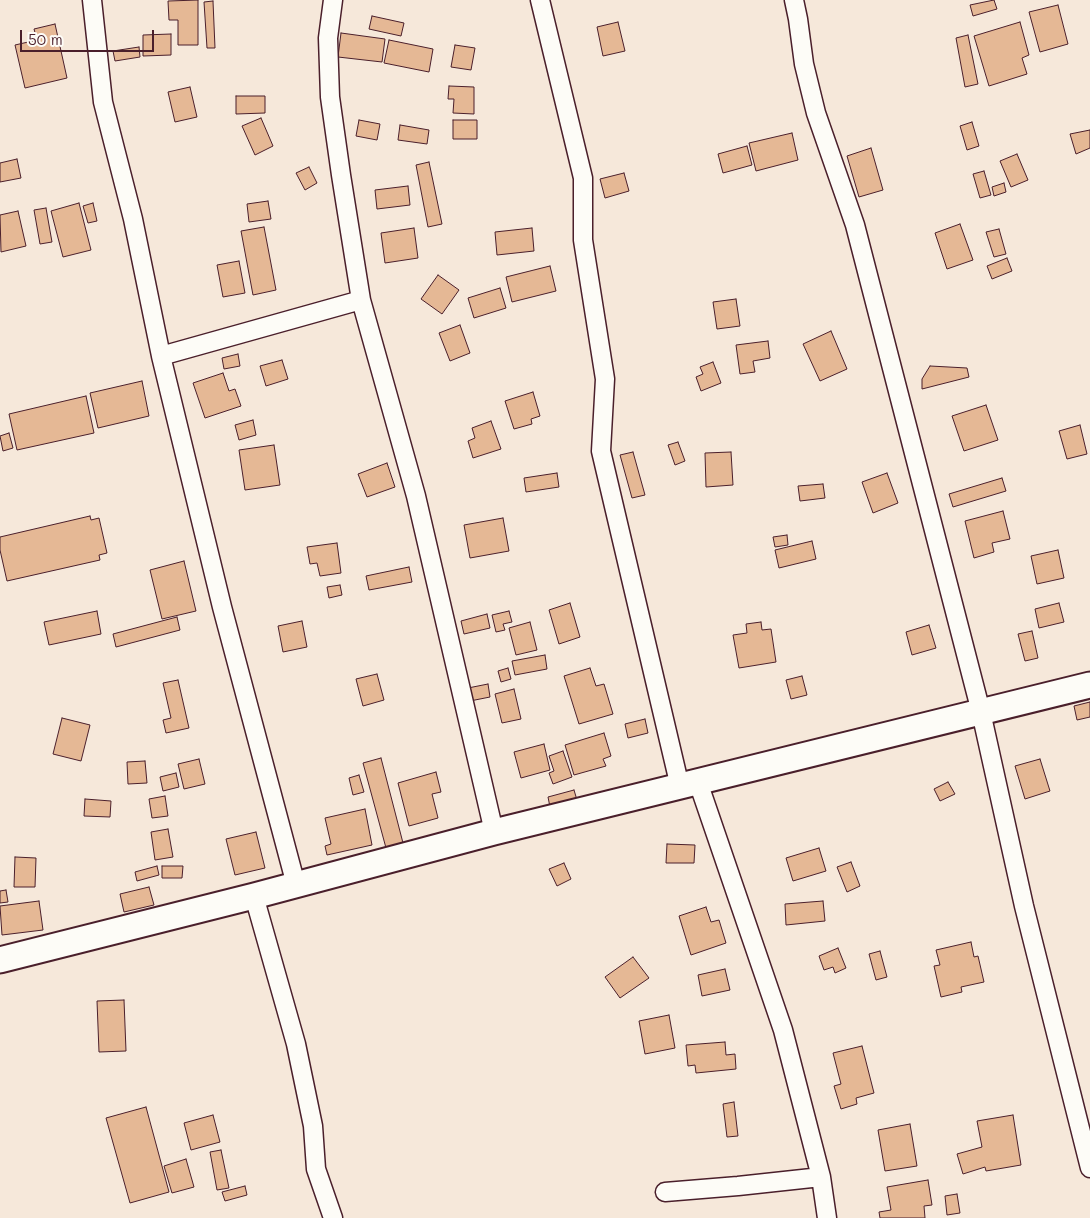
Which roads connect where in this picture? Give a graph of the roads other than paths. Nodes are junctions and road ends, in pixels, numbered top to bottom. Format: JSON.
{"nodes":[{"id":1,"x":92,"y":0,"type":"edge"},
{"id":2,"x":333,"y":0,"type":"edge"},
{"id":3,"x":540,"y":0,"type":"edge"},
{"id":4,"x":794,"y":0,"type":"edge"},
{"id":5,"x":361,"y":300,"type":"junction"},
{"id":6,"x":161,"y":356,"type":"junction"},
{"id":7,"x":1090,"y":685,"type":"edge"},
{"id":8,"x":982,"y":712,"type":"junction"},
{"id":9,"x":689,"y":784,"type":"junction"},
{"id":10,"x":494,"y":832,"type":"junction"},
{"id":11,"x":296,"y":885,"type":"junction"},
{"id":12,"x":254,"y":896,"type":"junction"},
{"id":13,"x":0,"y":960,"type":"edge"},
{"id":14,"x":1090,"y":1168,"type":"edge"},
{"id":15,"x":821,"y":1177,"type":"junction"},
{"id":16,"x":666,"y":1192,"type":"dead end"},
{"id":17,"x":333,"y":1218,"type":"edge"},
{"id":18,"x":826,"y":1218,"type":"edge"}],
"edges":[{"from":1,"to":6,"type":"street"},
{"from":2,"to":5,"type":"street"},
{"from":3,"to":9,"type":"street"},
{"from":4,"to":8,"type":"street"},
{"from":5,"to":6,"type":"street"},
{"from":5,"to":10,"type":"street"},
{"from":6,"to":11,"type":"street"},
{"from":7,"to":8,"type":"main road"},
{"from":8,"to":9,"type":"main road"},
{"from":8,"to":14,"type":"street"},
{"from":9,"to":10,"type":"main road"},
{"from":9,"to":15,"type":"street"},
{"from":10,"to":11,"type":"main road"},
{"from":11,"to":12,"type":"main road"},
{"from":12,"to":13,"type":"main road"},
{"from":12,"to":17,"type":"street"},
{"from":15,"to":16,"type":"street"},
{"from":15,"to":18,"type":"street"}]}
